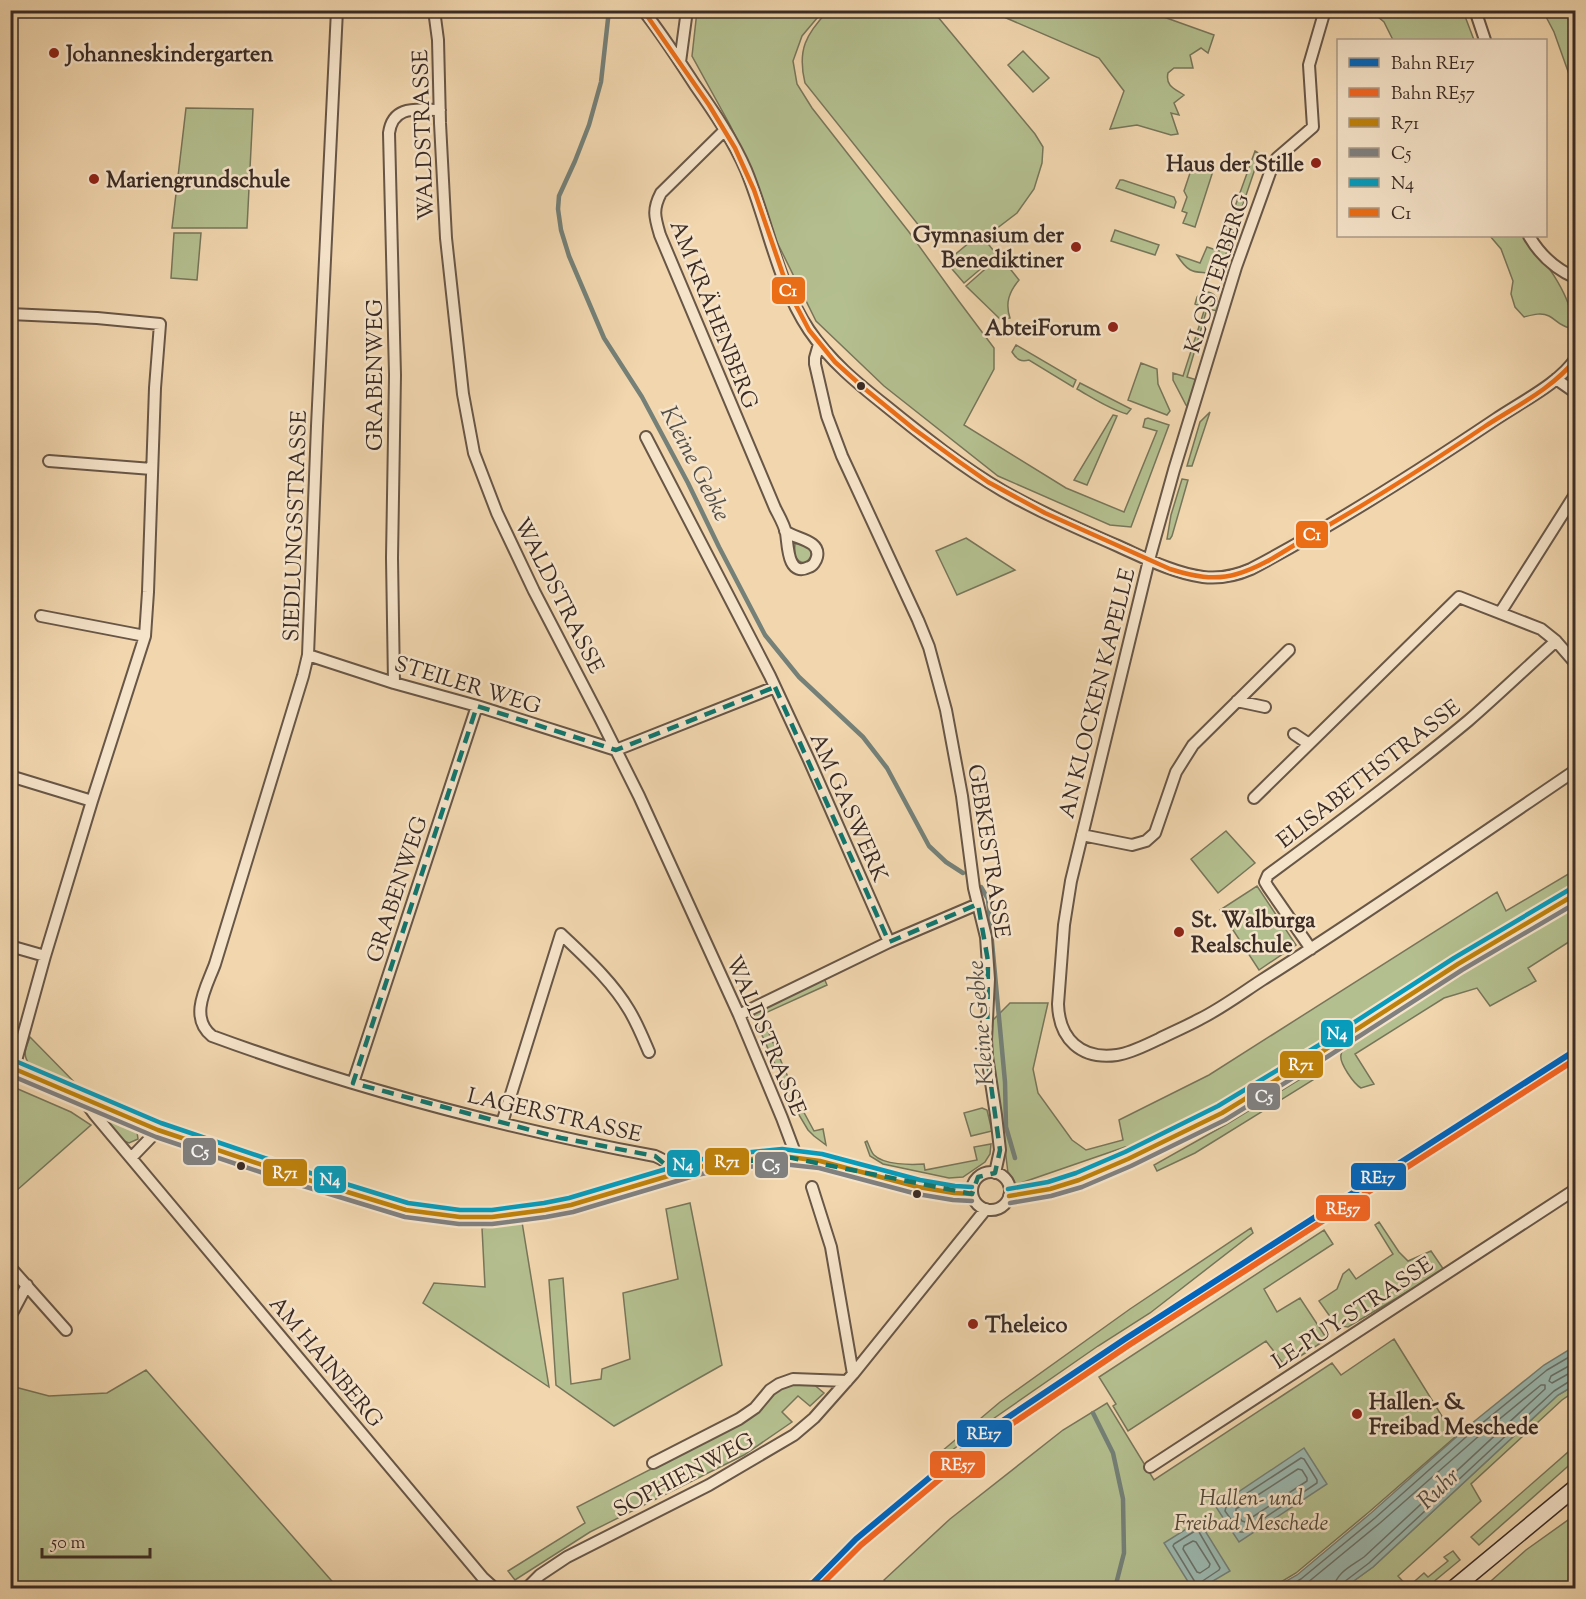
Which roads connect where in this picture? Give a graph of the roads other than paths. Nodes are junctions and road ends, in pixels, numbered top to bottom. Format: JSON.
{"nodes":[{"id":1,"x":337,"y":10,"type":"edge"},
{"id":2,"x":434,"y":10,"type":"edge"},
{"id":3,"x":643,"y":10,"type":"edge"},
{"id":4,"x":687,"y":10,"type":"edge"},
{"id":5,"x":1325,"y":10,"type":"edge"},
{"id":6,"x":1475,"y":10,"type":"edge"},
{"id":7,"x":1485,"y":39,"type":"edge"},
{"id":8,"x":680,"y":62,"type":"junction"},
{"id":9,"x":440,"y":110,"type":"junction"},
{"id":10,"x":725,"y":130,"type":"junction"},
{"id":11,"x":1530,"y":237,"type":"edge"},
{"id":12,"x":1575,"y":278,"type":"edge"},
{"id":13,"x":10,"y":314,"type":"edge"},
{"id":14,"x":819,"y":344,"type":"junction"},
{"id":15,"x":1575,"y":358,"type":"edge"},
{"id":16,"x":1556,"y":379,"type":"junction"},
{"id":17,"x":1575,"y":393,"type":"edge"},
{"id":18,"x":646,"y":437,"type":"dead end"},
{"id":19,"x":49,"y":461,"type":"dead end"},
{"id":20,"x":152,"y":469,"type":"junction"},
{"id":21,"x":1575,"y":493,"type":"edge"},
{"id":22,"x":785,"y":531,"type":"dead end"},
{"id":23,"x":1149,"y":560,"type":"junction"},
{"id":24,"x":1500,"y":613,"type":"junction"},
{"id":25,"x":41,"y":616,"type":"dead end"},
{"id":26,"x":145,"y":636,"type":"junction"},
{"id":27,"x":1556,"y":641,"type":"junction"},
{"id":28,"x":1289,"y":650,"type":"dead end"},
{"id":29,"x":308,"y":655,"type":"junction"},
{"id":30,"x":1575,"y":664,"type":"edge"},
{"id":31,"x":394,"y":683,"type":"junction"},
{"id":32,"x":775,"y":687,"type":"junction"},
{"id":33,"x":1237,"y":701,"type":"junction"},
{"id":34,"x":477,"y":706,"type":"junction"},
{"id":35,"x":1265,"y":707,"type":"dead end"},
{"id":36,"x":1294,"y":734,"type":"dead end"},
{"id":37,"x":1309,"y":744,"type":"junction"},
{"id":38,"x":616,"y":750,"type":"junction"},
{"id":39,"x":1575,"y":770,"type":"edge"},
{"id":40,"x":10,"y":776,"type":"edge"},
{"id":41,"x":1254,"y":798,"type":"dead end"},
{"id":42,"x":93,"y":801,"type":"junction"},
{"id":43,"x":1082,"y":835,"type":"junction"},
{"id":44,"x":1575,"y":894,"type":"edge"},
{"id":45,"x":978,"y":904,"type":"junction"},
{"id":46,"x":889,"y":942,"type":"junction"},
{"id":47,"x":10,"y":946,"type":"edge"},
{"id":48,"x":1311,"y":949,"type":"junction"},
{"id":49,"x":45,"y":956,"type":"junction"},
{"id":50,"x":739,"y":1015,"type":"junction"},
{"id":51,"x":203,"y":1027,"type":"joint"},
{"id":52,"x":649,"y":1052,"type":"dead end"},
{"id":53,"x":12,"y":1067,"type":"edge"},
{"id":54,"x":353,"y":1083,"type":"junction"},
{"id":55,"x":84,"y":1099,"type":"junction"},
{"id":56,"x":502,"y":1123,"type":"junction"},
{"id":57,"x":158,"y":1130,"type":"junction"},
{"id":58,"x":131,"y":1158,"type":"junction"},
{"id":59,"x":797,"y":1158,"type":"junction"},
{"id":60,"x":675,"y":1173,"type":"junction"},
{"id":61,"x":995,"y":1173,"type":"junction"},
{"id":62,"x":812,"y":1187,"type":"dead end"},
{"id":63,"x":1575,"y":1189,"type":"edge"},
{"id":64,"x":972,"y":1194,"type":"junction"},
{"id":65,"x":1009,"y":1196,"type":"junction"},
{"id":66,"x":986,"y":1209,"type":"junction"},
{"id":67,"x":10,"y":1267,"type":"edge"},
{"id":68,"x":27,"y":1285,"type":"junction"},
{"id":69,"x":10,"y":1317,"type":"edge"},
{"id":70,"x":66,"y":1330,"type":"dead end"},
{"id":71,"x":850,"y":1378,"type":"junction"},
{"id":72,"x":653,"y":1463,"type":"dead end"},
{"id":73,"x":1150,"y":1467,"type":"dead end"},
{"id":74,"x":1575,"y":1487,"type":"edge"},
{"id":75,"x":494,"y":1588,"type":"edge"},
{"id":76,"x":527,"y":1588,"type":"edge"},
{"id":77,"x":1454,"y":1588,"type":"edge"}],
"edges":[{"from":1,"to":29,"type":"street","name":"SIEDLUNGSSTRASSE"},
{"from":2,"to":9,"type":"street","name":"WALDSTRASSE"},
{"from":3,"to":8,"type":"street"},
{"from":4,"to":8,"type":"street"},
{"from":5,"to":23,"type":"street","name":"KLOSTERBERG"},
{"from":6,"to":7,"type":"street"},
{"from":8,"to":10,"type":"street"},
{"from":9,"to":31,"type":"street","name":"GRABENWEG"},
{"from":9,"to":38,"type":"street","name":"WALDSTRASSE"},
{"from":10,"to":14,"type":"street"},
{"from":10,"to":22,"type":"street","name":"AM KRÄHENBERG"},
{"from":11,"to":12,"type":"street"},
{"from":13,"to":20,"type":"street"},
{"from":14,"to":23,"type":"street"},
{"from":14,"to":45,"type":"street","name":"GEBKESTRASSE"},
{"from":15,"to":16,"type":"street"},
{"from":16,"to":17,"type":"street"},
{"from":16,"to":23,"type":"street"},
{"from":18,"to":32,"type":"street","name":"AM GASWERK"},
{"from":19,"to":20,"type":"street"},
{"from":20,"to":26,"type":"street"},
{"from":21,"to":24,"type":"street"},
{"from":23,"to":43,"type":"street","name":"AN KLOCKEN KAPELLE"},
{"from":24,"to":27,"type":"street"},
{"from":24,"to":37,"type":"street"},
{"from":25,"to":26,"type":"street"},
{"from":26,"to":42,"type":"street"},
{"from":27,"to":30,"type":"street"},
{"from":27,"to":48,"type":"street","name":"ELISABETHSTRASSE"},
{"from":28,"to":33,"type":"street","name":"AN KLOCKEN KAPELLE"},
{"from":29,"to":31,"type":"street","name":"STEILER WEG"},
{"from":29,"to":51,"type":"street","name":"SIEDLUNGSSTRASSE"},
{"from":31,"to":34,"type":"street","name":"STEILER WEG"},
{"from":32,"to":38,"type":"street"},
{"from":32,"to":46,"type":"street","name":"AM GASWERK"},
{"from":33,"to":35,"type":"street"},
{"from":33,"to":43,"type":"street","name":"AN KLOCKEN KAPELLE"},
{"from":34,"to":38,"type":"street","name":"STEILER WEG"},
{"from":34,"to":54,"type":"street","name":"GRABENWEG"},
{"from":36,"to":37,"type":"street"},
{"from":37,"to":41,"type":"street"},
{"from":38,"to":50,"type":"street","name":"WALDSTRASSE"},
{"from":39,"to":48,"type":"street","name":"AN KLOCKEN KAPELLE"},
{"from":40,"to":42,"type":"street"},
{"from":42,"to":49,"type":"street"},
{"from":43,"to":48,"type":"street","name":"AN KLOCKEN KAPELLE"},
{"from":44,"to":65,"type":"street"},
{"from":45,"to":46,"type":"street"},
{"from":45,"to":61,"type":"street","name":"GEBKESTRASSE"},
{"from":46,"to":50,"type":"street"},
{"from":47,"to":49,"type":"street"},
{"from":49,"to":53,"type":"street"},
{"from":50,"to":59,"type":"street","name":"WALDSTRASSE"},
{"from":51,"to":54,"type":"street","name":"LAGERSTRASSE"},
{"from":52,"to":56,"type":"street"},
{"from":53,"to":55,"type":"street"},
{"from":54,"to":56,"type":"street","name":"LAGERSTRASSE"},
{"from":55,"to":57,"type":"street"},
{"from":55,"to":58,"type":"street","name":"AM HAINBERG"},
{"from":56,"to":60,"type":"street","name":"LAGERSTRASSE"},
{"from":57,"to":58,"type":"street"},
{"from":57,"to":60,"type":"street"},
{"from":58,"to":75,"type":"street","name":"AM HAINBERG"},
{"from":59,"to":60,"type":"street"},
{"from":59,"to":64,"type":"street"},
{"from":61,"to":64,"type":"street"},
{"from":61,"to":65,"type":"street"},
{"from":62,"to":71,"type":"street"},
{"from":63,"to":73,"type":"street","name":"LE-PUY-STRASSE"},
{"from":64,"to":66,"type":"street"},
{"from":65,"to":66,"type":"street"},
{"from":66,"to":71,"type":"street","name":"SOPHIENWEG"},
{"from":67,"to":68,"type":"street"},
{"from":68,"to":69,"type":"street"},
{"from":68,"to":70,"type":"street"},
{"from":71,"to":72,"type":"street","name":"SOPHIENWEG"},
{"from":71,"to":76,"type":"street","name":"SOPHIENWEG"},
{"from":74,"to":77,"type":"main road"}]}
